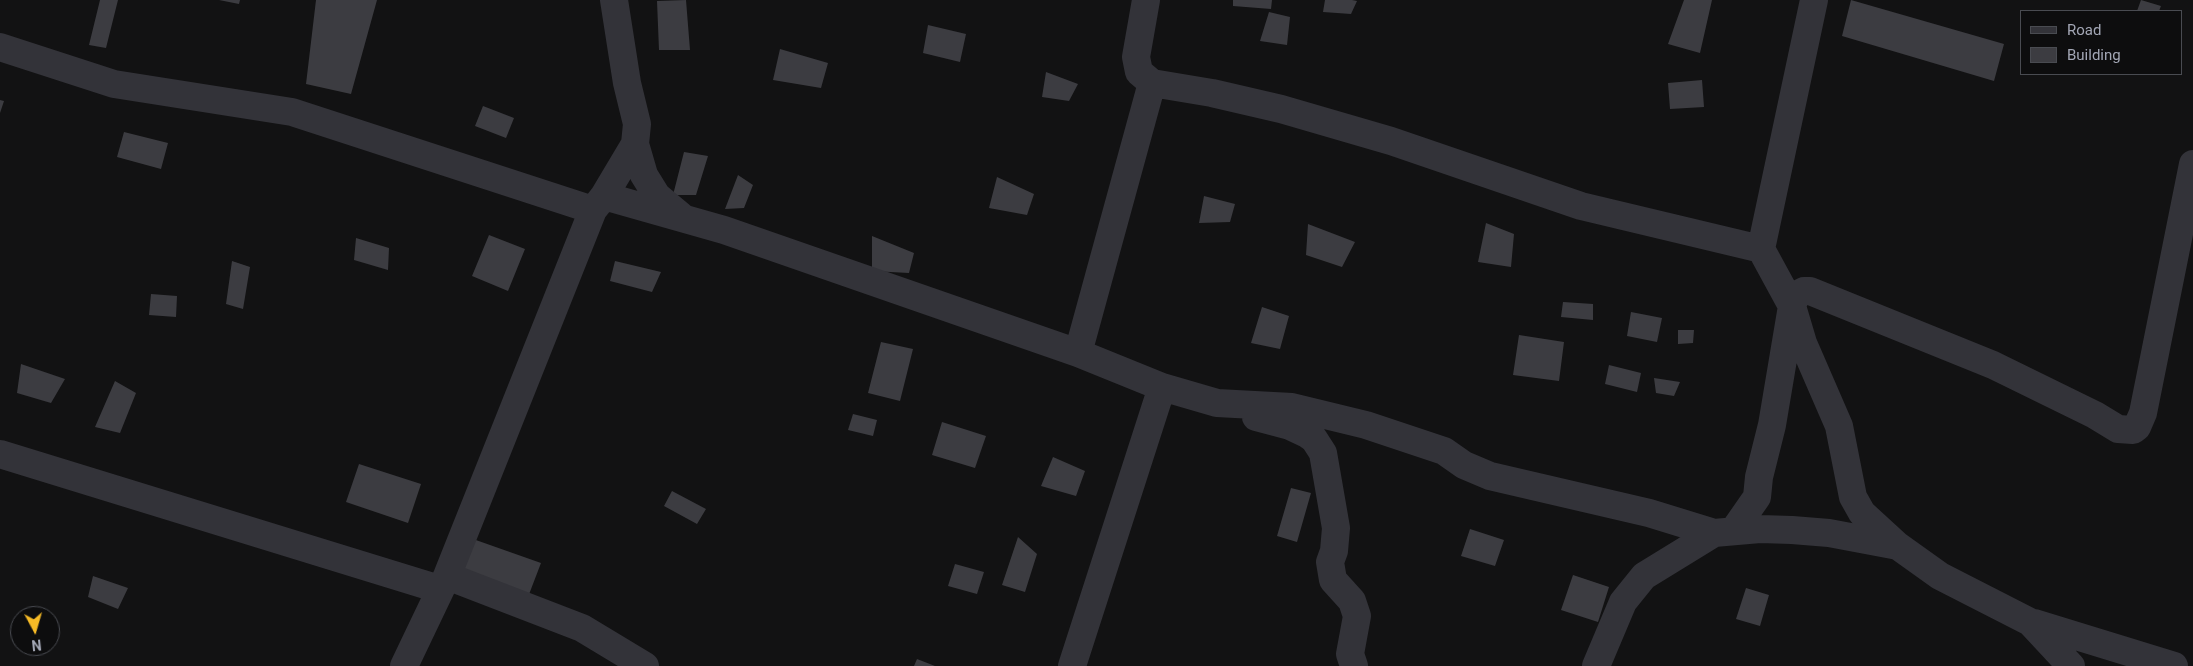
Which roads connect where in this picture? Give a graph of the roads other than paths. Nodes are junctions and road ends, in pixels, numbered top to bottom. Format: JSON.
{"nodes":[{"id":1,"x":614,"y":0,"type":"edge"},
{"id":2,"x":1146,"y":0,"type":"edge"},
{"id":3,"x":1814,"y":0,"type":"edge"},
{"id":4,"x":0,"y":47,"type":"edge"},
{"id":5,"x":1152,"y":83,"type":"junction"},
{"id":6,"x":635,"y":144,"type":"junction"},
{"id":7,"x":2193,"y":164,"type":"edge"},
{"id":8,"x":598,"y":203,"type":"junction"},
{"id":9,"x":685,"y":220,"type":"junction"},
{"id":10,"x":1761,"y":249,"type":"junction"},
{"id":11,"x":1792,"y":306,"type":"junction"},
{"id":12,"x":1078,"y":353,"type":"junction"},
{"id":13,"x":1162,"y":387,"type":"junction"},
{"id":14,"x":1217,"y":403,"type":"junction"},
{"id":15,"x":0,"y":454,"type":"edge"},
{"id":16,"x":1724,"y":531,"type":"junction"},
{"id":17,"x":1898,"y":546,"type":"junction"},
{"id":18,"x":443,"y":583,"type":"junction"},
{"id":19,"x":2030,"y":622,"type":"junction"},
{"id":20,"x":404,"y":666,"type":"edge"},
{"id":21,"x":645,"y":666,"type":"edge"},
{"id":22,"x":1072,"y":666,"type":"edge"},
{"id":23,"x":1354,"y":666,"type":"edge"},
{"id":24,"x":1596,"y":666,"type":"edge"},
{"id":25,"x":2071,"y":666,"type":"edge"},
{"id":26,"x":2174,"y":666,"type":"edge"}],
"edges":[{"from":1,"to":6,"type":"street"},
{"from":2,"to":5,"type":"street"},
{"from":3,"to":10,"type":"street"},
{"from":4,"to":8,"type":"street"},
{"from":5,"to":10,"type":"street"},
{"from":5,"to":12,"type":"street"},
{"from":6,"to":8,"type":"street"},
{"from":6,"to":9,"type":"street"},
{"from":7,"to":11,"type":"street"},
{"from":8,"to":9,"type":"street"},
{"from":8,"to":18,"type":"street"},
{"from":9,"to":12,"type":"street"},
{"from":10,"to":11,"type":"street"},
{"from":11,"to":16,"type":"street"},
{"from":11,"to":17,"type":"street"},
{"from":12,"to":13,"type":"street"},
{"from":13,"to":14,"type":"street"},
{"from":13,"to":22,"type":"street"},
{"from":14,"to":16,"type":"street"},
{"from":14,"to":23,"type":"street"},
{"from":15,"to":18,"type":"street"},
{"from":16,"to":17,"type":"street"},
{"from":16,"to":24,"type":"street"},
{"from":17,"to":19,"type":"street"},
{"from":18,"to":20,"type":"street"},
{"from":18,"to":21,"type":"street"},
{"from":19,"to":25,"type":"street"},
{"from":19,"to":26,"type":"street"}]}
